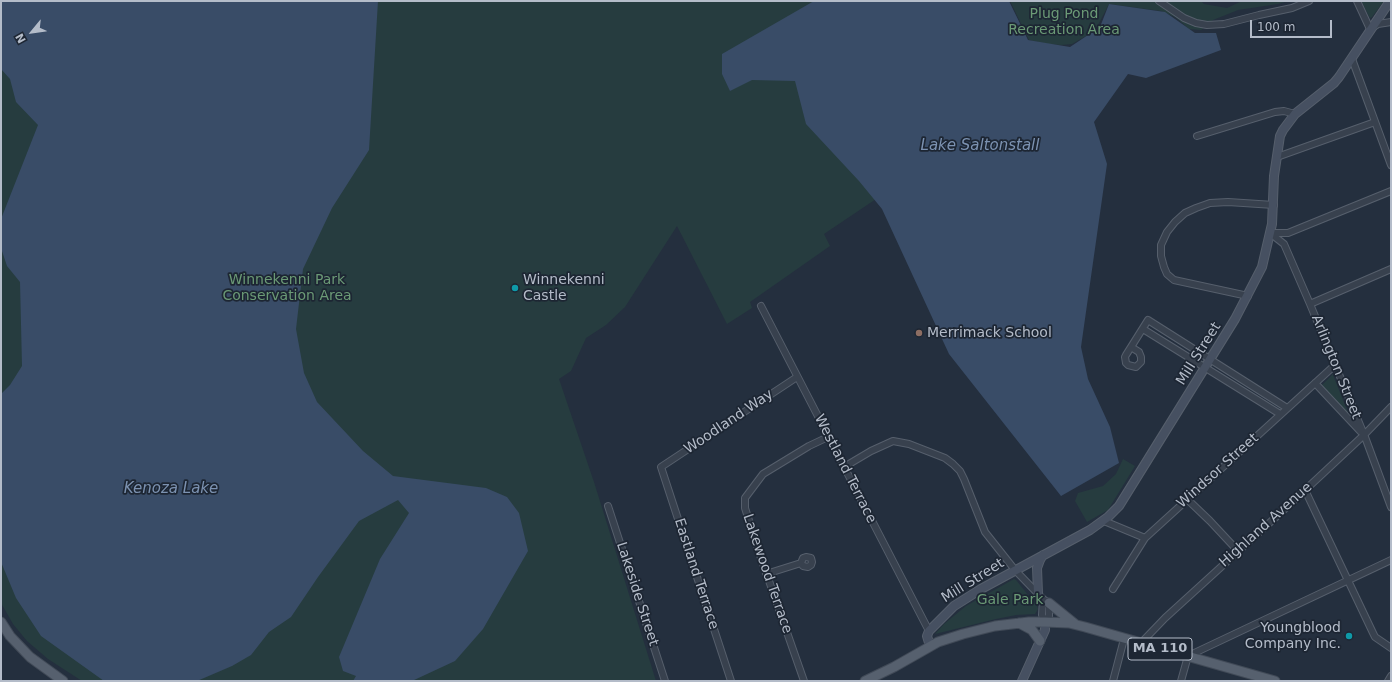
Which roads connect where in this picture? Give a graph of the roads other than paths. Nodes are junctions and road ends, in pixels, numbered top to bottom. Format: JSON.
{"nodes":[{"id":1,"x":1159,"y":1,"type":"edge"},
{"id":2,"x":1309,"y":1,"type":"edge"},
{"id":3,"x":1357,"y":1,"type":"edge"},
{"id":4,"x":1390,"y":1,"type":"edge"},
{"id":5,"x":1391,"y":22,"type":"edge"},
{"id":6,"x":1370,"y":29,"type":"junction"},
{"id":7,"x":1352,"y":59,"type":"junction"},
{"id":8,"x":1295,"y":114,"type":"junction"},
{"id":9,"x":1375,"y":122,"type":"junction"},
{"id":10,"x":1197,"y":136,"type":"dead end"},
{"id":11,"x":1277,"y":157,"type":"junction"},
{"id":12,"x":1391,"y":165,"type":"edge"},
{"id":13,"x":1391,"y":191,"type":"edge"},
{"id":14,"x":1274,"y":205,"type":"junction"},
{"id":15,"x":1270,"y":233,"type":"junction"},
{"id":16,"x":1391,"y":269,"type":"edge"},
{"id":17,"x":1248,"y":296,"type":"junction"},
{"id":18,"x":1310,"y":304,"type":"junction"},
{"id":19,"x":761,"y":306,"type":"dead end"},
{"id":20,"x":1143,"y":329,"type":"junction"},
{"id":21,"x":1131,"y":347,"type":"dead end"},
{"id":22,"x":1211,"y":360,"type":"junction"},
{"id":23,"x":1335,"y":365,"type":"junction"},
{"id":24,"x":1206,"y":368,"type":"junction"},
{"id":25,"x":797,"y":377,"type":"junction"},
{"id":26,"x":1315,"y":383,"type":"junction"},
{"id":27,"x":1391,"y":407,"type":"edge"},
{"id":28,"x":1287,"y":408,"type":"junction"},
{"id":29,"x":1280,"y":414,"type":"junction"},
{"id":30,"x":1364,"y":435,"type":"junction"},
{"id":31,"x":828,"y":437,"type":"junction"},
{"id":32,"x":661,"y":467,"type":"joint"},
{"id":33,"x":844,"y":467,"type":"junction"},
{"id":34,"x":1305,"y":490,"type":"junction"},
{"id":35,"x":1187,"y":499,"type":"junction"},
{"id":36,"x":608,"y":506,"type":"dead end"},
{"id":37,"x":1391,"y":507,"type":"edge"},
{"id":38,"x":1104,"y":521,"type":"junction"},
{"id":39,"x":1145,"y":538,"type":"junction"},
{"id":40,"x":1238,"y":551,"type":"junction"},
{"id":41,"x":1044,"y":555,"type":"junction"},
{"id":42,"x":1391,"y":560,"type":"edge"},
{"id":43,"x":801,"y":563,"type":"dead end"},
{"id":44,"x":1016,"y":570,"type":"junction"},
{"id":45,"x":766,"y":574,"type":"junction"},
{"id":46,"x":1348,"y":581,"type":"junction"},
{"id":47,"x":1113,"y":589,"type":"dead end"},
{"id":48,"x":1044,"y":598,"type":"junction"},
{"id":49,"x":1,"y":622,"type":"edge"},
{"id":50,"x":1045,"y":622,"type":"junction"},
{"id":51,"x":1019,"y":624,"type":"junction"},
{"id":52,"x":1076,"y":625,"type":"junction"},
{"id":53,"x":929,"y":631,"type":"junction"},
{"id":54,"x":1124,"y":639,"type":"junction"},
{"id":55,"x":1040,"y":641,"type":"junction"},
{"id":56,"x":1141,"y":643,"type":"junction"},
{"id":57,"x":930,"y":646,"type":"junction"},
{"id":58,"x":1391,"y":648,"type":"edge"},
{"id":59,"x":1188,"y":656,"type":"junction"},
{"id":60,"x":1391,"y":676,"type":"edge"},
{"id":61,"x":1258,"y":679,"type":"edge"},
{"id":62,"x":63,"y":681,"type":"edge"},
{"id":63,"x":665,"y":681,"type":"edge"},
{"id":64,"x":731,"y":681,"type":"edge"},
{"id":65,"x":804,"y":681,"type":"edge"},
{"id":66,"x":866,"y":681,"type":"edge"},
{"id":67,"x":1022,"y":681,"type":"edge"},
{"id":68,"x":1113,"y":681,"type":"edge"},
{"id":69,"x":1181,"y":681,"type":"edge"},
{"id":70,"x":1274,"y":681,"type":"edge"},
{"id":71,"x":1388,"y":681,"type":"edge"}],
"edges":[{"from":1,"to":2,"type":"street"},
{"from":3,"to":6,"type":"street"},
{"from":4,"to":6,"type":"main road","name":"Mill Street"},
{"from":5,"to":6,"type":"street"},
{"from":6,"to":7,"type":"main road","name":"Mill Street"},
{"from":7,"to":8,"type":"main road","name":"Mill Street"},
{"from":7,"to":9,"type":"street"},
{"from":8,"to":10,"type":"street"},
{"from":8,"to":11,"type":"main road","name":"Mill Street"},
{"from":9,"to":11,"type":"street"},
{"from":9,"to":12,"type":"street"},
{"from":11,"to":14,"type":"main road","name":"Mill Street"},
{"from":13,"to":15,"type":"street"},
{"from":14,"to":15,"type":"main road","name":"Mill Street"},
{"from":14,"to":17,"type":"street"},
{"from":15,"to":17,"type":"main road","name":"Mill Street"},
{"from":15,"to":18,"type":"street","name":"Arlington Street"},
{"from":16,"to":18,"type":"street"},
{"from":17,"to":22,"type":"main road","name":"Mill Street"},
{"from":18,"to":23,"type":"street","name":"Arlington Street"},
{"from":19,"to":25,"type":"street","name":"Westland Terrace"},
{"from":20,"to":21,"type":"street"},
{"from":20,"to":22,"type":"street"},
{"from":20,"to":24,"type":"street"},
{"from":22,"to":24,"type":"main road","name":"Mill Street"},
{"from":22,"to":28,"type":"street"},
{"from":23,"to":26,"type":"street","name":"Windsor Street"},
{"from":23,"to":30,"type":"street","name":"Arlington Street"},
{"from":24,"to":29,"type":"street"},
{"from":24,"to":38,"type":"main road","name":"Mill Street"},
{"from":25,"to":31,"type":"street","name":"Westland Terrace"},
{"from":25,"to":32,"type":"street","name":"Woodland Way"},
{"from":26,"to":28,"type":"street","name":"Windsor Street"},
{"from":26,"to":30,"type":"street"},
{"from":27,"to":30,"type":"street","name":"Highland Avenue"},
{"from":28,"to":29,"type":"street","name":"Windsor Street"},
{"from":29,"to":35,"type":"street","name":"Windsor Street"},
{"from":30,"to":34,"type":"street","name":"Highland Avenue"},
{"from":30,"to":37,"type":"street","name":"Arlington Street"},
{"from":31,"to":33,"type":"street","name":"Westland Terrace"},
{"from":31,"to":45,"type":"street","name":"Lakewood Terrace"},
{"from":32,"to":64,"type":"street","name":"Eastland Terrace"},
{"from":33,"to":44,"type":"street"},
{"from":33,"to":53,"type":"street","name":"Westland Terrace"},
{"from":34,"to":40,"type":"street","name":"Highland Avenue"},
{"from":34,"to":46,"type":"street"},
{"from":35,"to":39,"type":"street","name":"Windsor Street"},
{"from":35,"to":40,"type":"street"},
{"from":36,"to":63,"type":"street","name":"Lakeside Street"},
{"from":38,"to":39,"type":"street"},
{"from":38,"to":41,"type":"main road","name":"Mill Street"},
{"from":39,"to":47,"type":"street","name":"Windsor Street"},
{"from":40,"to":56,"type":"street","name":"Highland Avenue"},
{"from":41,"to":44,"type":"main road","name":"Mill Street"},
{"from":41,"to":48,"type":"main road"},
{"from":42,"to":46,"type":"street"},
{"from":43,"to":45,"type":"street"},
{"from":44,"to":48,"type":"street"},
{"from":44,"to":53,"type":"main road","name":"Mill Street"},
{"from":45,"to":65,"type":"street","name":"Lakewood Terrace"},
{"from":46,"to":58,"type":"street"},
{"from":46,"to":59,"type":"street"},
{"from":48,"to":50,"type":"street"},
{"from":48,"to":52,"type":"main road"},
{"from":49,"to":62,"type":"main road"},
{"from":50,"to":51,"type":"main road","number":"MA 110"},
{"from":50,"to":52,"type":"main road","number":"MA 110"},
{"from":50,"to":55,"type":"main road"},
{"from":51,"to":55,"type":"main road"},
{"from":51,"to":57,"type":"main road","number":"MA 110"},
{"from":52,"to":54,"type":"main road","number":"MA 110"},
{"from":53,"to":57,"type":"main road"},
{"from":54,"to":56,"type":"main road","number":"MA 110"},
{"from":54,"to":68,"type":"street"},
{"from":55,"to":67,"type":"main road"},
{"from":56,"to":59,"type":"main road","number":"MA 110"},
{"from":57,"to":66,"type":"main road","number":"MA 110"},
{"from":59,"to":61,"type":"main road","number":"MA 110"},
{"from":59,"to":69,"type":"street"},
{"from":60,"to":71,"type":"street"},
{"from":61,"to":70,"type":"main road","number":"MA 110"}]}
